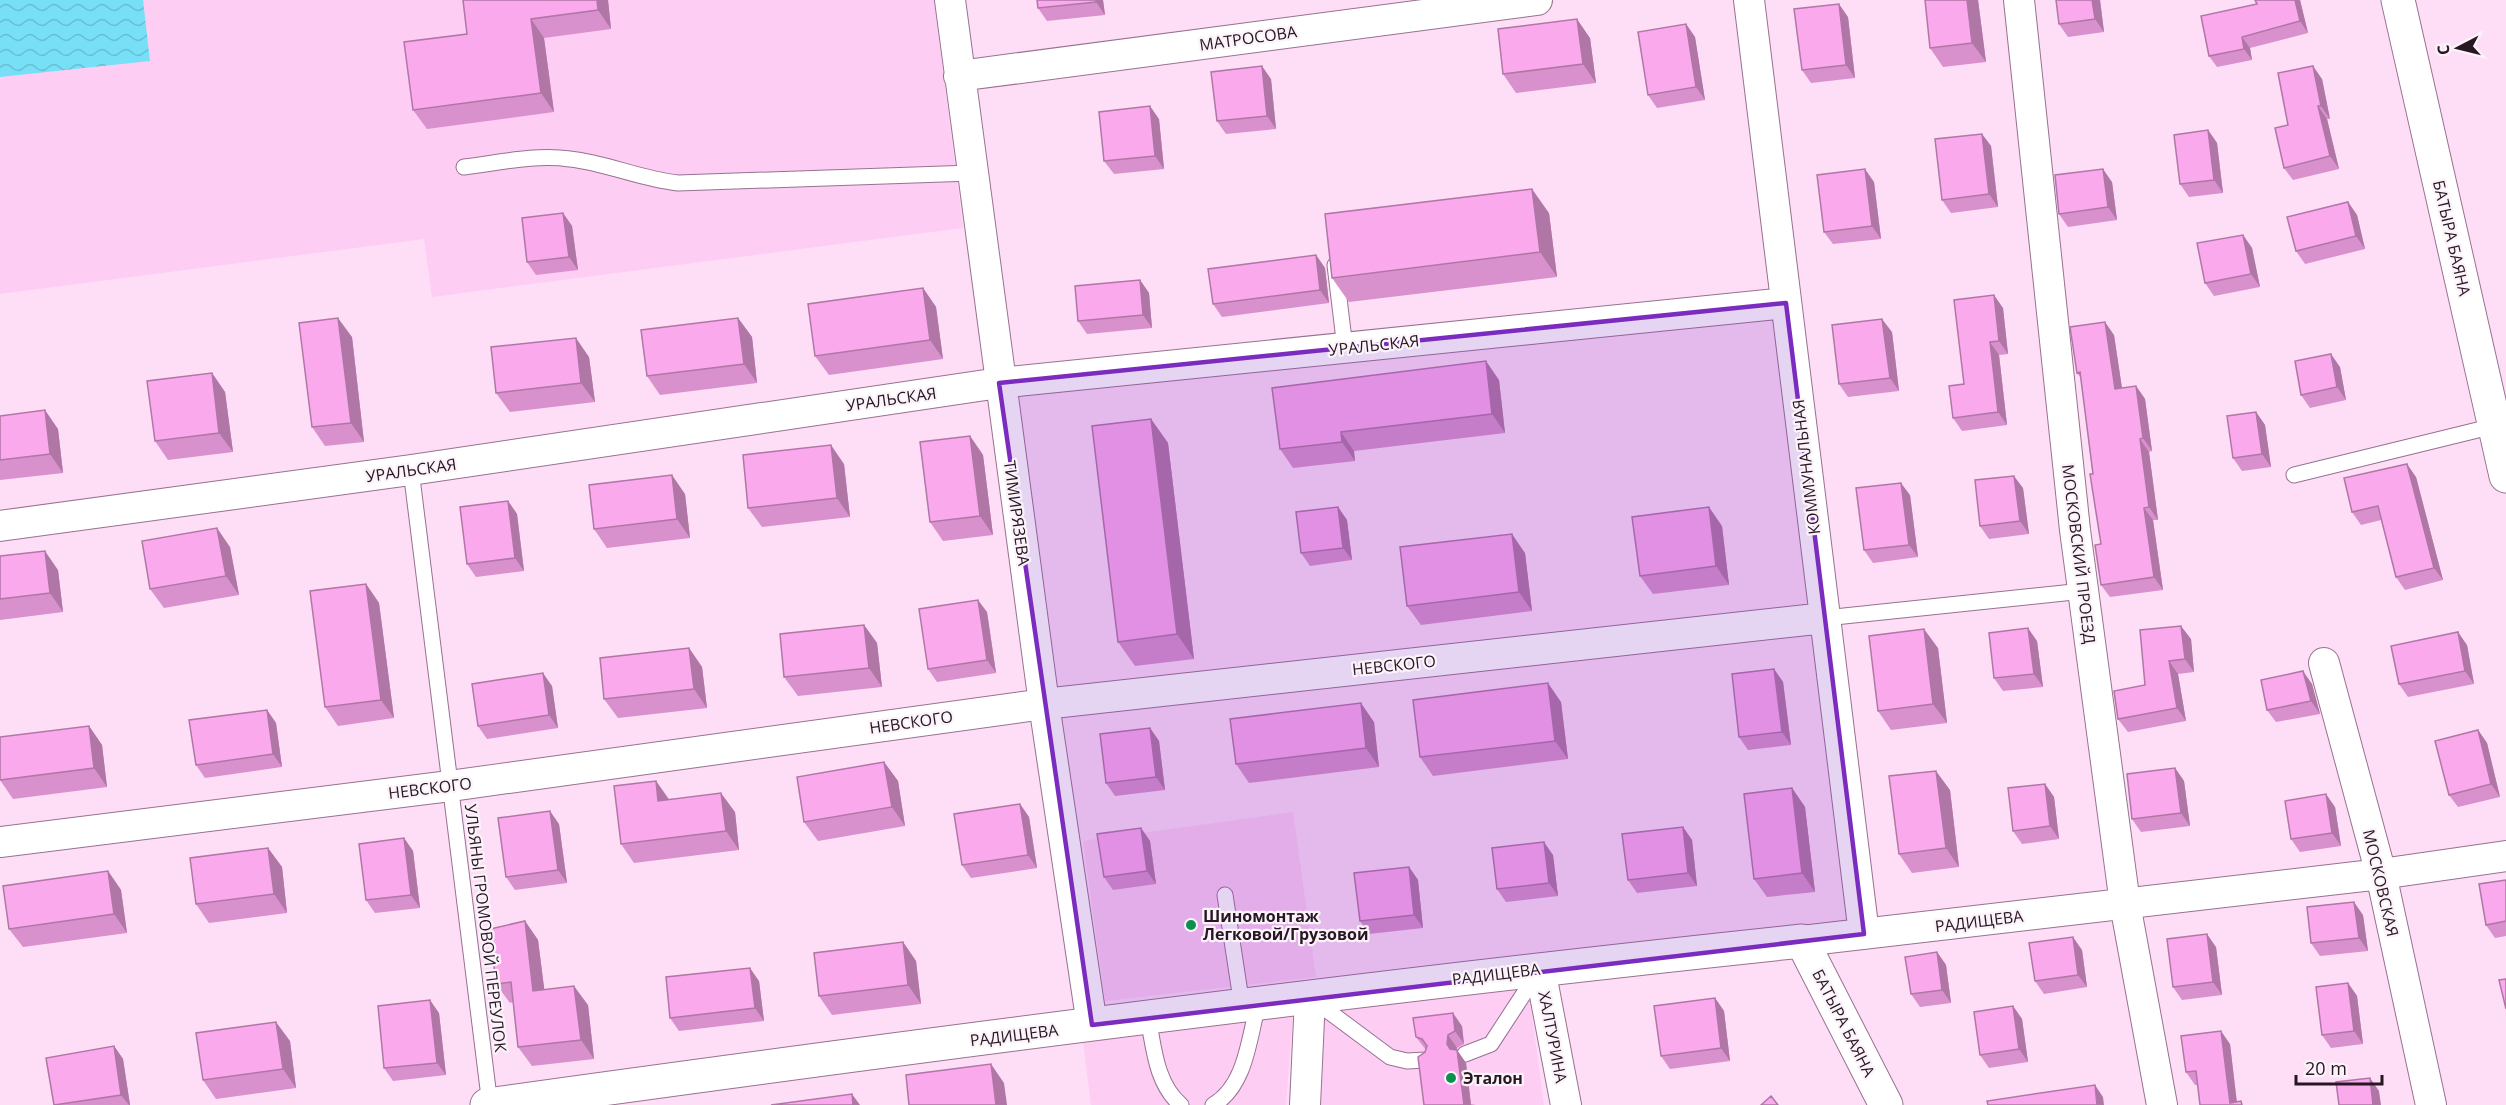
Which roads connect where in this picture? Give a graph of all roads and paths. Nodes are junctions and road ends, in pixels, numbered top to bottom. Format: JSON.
{"nodes":[{"id":1,"x":950,"y":0,"type":"edge"},
{"id":2,"x":1537,"y":0,"type":"edge"},
{"id":3,"x":1749,"y":0,"type":"edge"},
{"id":4,"x":2019,"y":0,"type":"edge"},
{"id":5,"x":2398,"y":0,"type":"edge"},
{"id":6,"x":959,"y":76,"type":"junction"},
{"id":7,"x":464,"y":167,"type":"dead end"},
{"id":8,"x":972,"y":173,"type":"junction"},
{"id":9,"x":1332,"y":247,"type":"edge"},
{"id":10,"x":1786,"y":303,"type":"junction"},
{"id":11,"x":1345,"y":348,"type":"junction"},
{"id":12,"x":999,"y":383,"type":"junction"},
{"id":13,"x":2494,"y":426,"type":"junction"},
{"id":14,"x":411,"y":470,"type":"junction"},
{"id":15,"x":2294,"y":475,"type":"dead end"},
{"id":16,"x":2506,"y":476,"type":"edge"},
{"id":17,"x":0,"y":526,"type":"edge"},
{"id":18,"x":2083,"y":591,"type":"junction"},
{"id":19,"x":1825,"y":618,"type":"junction"},
{"id":20,"x":2324,"y":663,"type":"dead end"},
{"id":21,"x":1044,"y":704,"type":"junction"},
{"id":22,"x":450,"y":786,"type":"junction"},
{"id":23,"x":0,"y":842,"type":"edge"},
{"id":24,"x":2506,"y":856,"type":"edge"},
{"id":25,"x":2380,"y":874,"type":"junction"},
{"id":26,"x":1225,"y":895,"type":"dead end"},
{"id":27,"x":2125,"y":904,"type":"junction"},
{"id":28,"x":1864,"y":934,"type":"junction"},
{"id":29,"x":1802,"y":941,"type":"junction"},
{"id":30,"x":1540,"y":969,"type":"junction"},
{"id":31,"x":1310,"y":998,"type":"junction"},
{"id":32,"x":1250,"y":1005,"type":"junction"},
{"id":33,"x":1148,"y":1018,"type":"junction"},
{"id":34,"x":1092,"y":1025,"type":"junction"},
{"id":35,"x":1465,"y":1054,"type":"dead end"},
{"id":36,"x":1426,"y":1060,"type":"edge"},
{"id":37,"x":488,"y":1105,"type":"edge"},
{"id":38,"x":1180,"y":1105,"type":"edge"},
{"id":39,"x":1213,"y":1105,"type":"edge"},
{"id":40,"x":1305,"y":1105,"type":"edge"},
{"id":41,"x":1566,"y":1105,"type":"edge"},
{"id":42,"x":1886,"y":1105,"type":"edge"},
{"id":43,"x":2162,"y":1105,"type":"edge"},
{"id":44,"x":2431,"y":1105,"type":"edge"}],
"edges":[{"from":1,"to":6,"type":"street","name":"ТИМИРЯЗЕВА"},
{"from":2,"to":6,"type":"street","name":"МАТРОСОВА"},
{"from":3,"to":10,"type":"street","name":"КОММУНАЛЬНАЯ"},
{"from":4,"to":18,"type":"street","name":"МОСКОВСКИЙ ПРОЕЗД"},
{"from":5,"to":13,"type":"street","name":"БАТЫРА БАЯНА"},
{"from":6,"to":8,"type":"street","name":"ТИМИРЯЗЕВА"},
{"from":7,"to":8,"type":"lane"},
{"from":8,"to":12,"type":"street","name":"ТИМИРЯЗЕВА"},
{"from":9,"to":11,"type":"lane"},
{"from":10,"to":11,"type":"street","name":"УРАЛЬСКАЯ"},
{"from":10,"to":19,"type":"street","name":"КОММУНАЛЬНАЯ"},
{"from":11,"to":12,"type":"street","name":"УРАЛЬСКАЯ"},
{"from":12,"to":14,"type":"street","name":"УРАЛЬСКАЯ"},
{"from":12,"to":21,"type":"street","name":"ТИМИРЯЗЕВА"},
{"from":13,"to":15,"type":"lane"},
{"from":13,"to":16,"type":"street","name":"БАТЫРА БАЯНА"},
{"from":14,"to":17,"type":"street","name":"УРАЛЬСКАЯ"},
{"from":14,"to":22,"type":"lane","name":"УЛЬЯНЫ ГРОМОВОЙ ПЕРЕУЛОК"},
{"from":18,"to":19,"type":"lane"},
{"from":18,"to":27,"type":"street","name":"МОСКОВСКИЙ ПРОЕЗД"},
{"from":19,"to":21,"type":"street","name":"НЕВСКОГО"},
{"from":19,"to":28,"type":"street","name":"КОММУНАЛЬНАЯ"},
{"from":20,"to":25,"type":"street","name":"МОСКОВСКАЯ"},
{"from":21,"to":22,"type":"street","name":"НЕВСКОГО"},
{"from":21,"to":34,"type":"street","name":"ТИМИРЯЗЕВА"},
{"from":22,"to":23,"type":"street","name":"НЕВСКОГО"},
{"from":22,"to":37,"type":"lane","name":"УЛЬЯНЫ ГРОМОВОЙ ПЕРЕУЛОК"},
{"from":24,"to":25,"type":"street","name":"РАДИЩЕВА"},
{"from":25,"to":27,"type":"street","name":"РАДИЩЕВА"},
{"from":25,"to":44,"type":"street","name":"МОСКОВСКАЯ"},
{"from":26,"to":32,"type":"lane"},
{"from":27,"to":28,"type":"street","name":"РАДИЩЕВА"},
{"from":27,"to":43,"type":"street","name":"МОСКОВСКИЙ ПРОЕЗД"},
{"from":28,"to":29,"type":"street","name":"РАДИЩЕВА"},
{"from":29,"to":30,"type":"street","name":"РАДИЩЕВА"},
{"from":29,"to":42,"type":"street","name":"БАТЫРА БАЯНА"},
{"from":30,"to":31,"type":"street","name":"РАДИЩЕВА"},
{"from":30,"to":35,"type":"lane"},
{"from":30,"to":41,"type":"street","name":"ХАЛТУРИНА"},
{"from":31,"to":32,"type":"street","name":"РАДИЩЕВА"},
{"from":31,"to":36,"type":"lane"},
{"from":31,"to":40,"type":"street"},
{"from":32,"to":33,"type":"street","name":"РАДИЩЕВА"},
{"from":32,"to":39,"type":"lane"},
{"from":33,"to":34,"type":"street","name":"РАДИЩЕВА"},
{"from":33,"to":38,"type":"lane"},
{"from":34,"to":37,"type":"street","name":"РАДИЩЕВА"}]}
